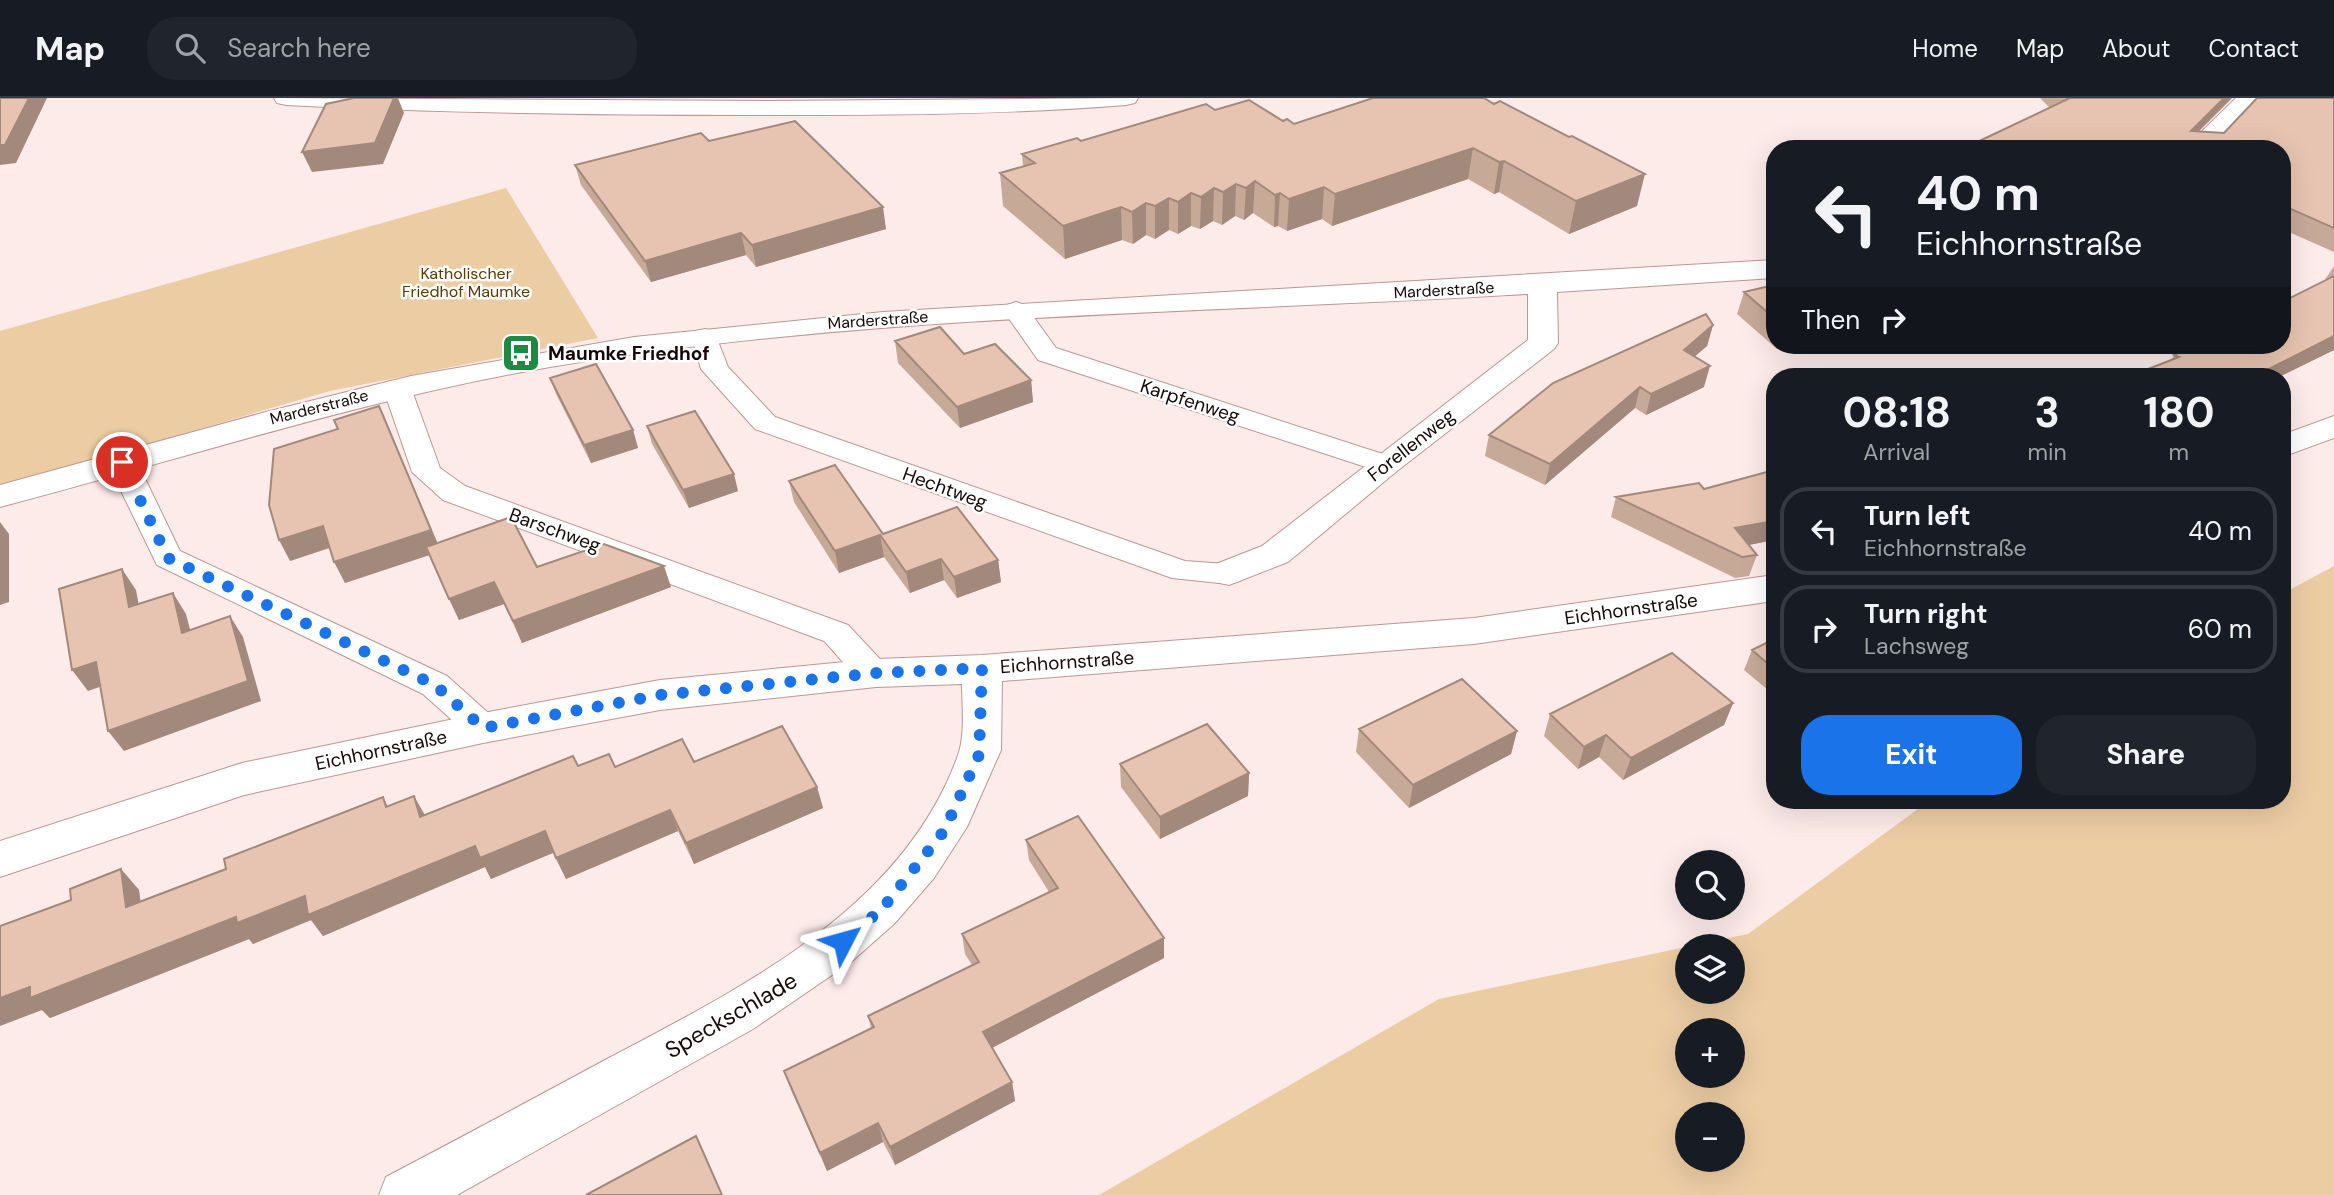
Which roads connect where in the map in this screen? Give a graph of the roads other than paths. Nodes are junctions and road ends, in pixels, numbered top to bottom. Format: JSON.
{"nodes":[{"id":1,"x":286,"y":98,"type":"edge"},
{"id":2,"x":1126,"y":98,"type":"edge"},
{"id":3,"x":2249,"y":98,"type":"edge"},
{"id":4,"x":2210,"y":140,"type":"edge"},
{"id":5,"x":1766,"y":270,"type":"edge"},
{"id":6,"x":1542,"y":285,"type":"junction"},
{"id":7,"x":1016,"y":310,"type":"junction"},
{"id":8,"x":705,"y":337,"type":"junction"},
{"id":9,"x":397,"y":388,"type":"junction"},
{"id":10,"x":2334,"y":426,"type":"edge"},
{"id":11,"x":2291,"y":443,"type":"edge"},
{"id":12,"x":122,"y":462,"type":"junction"},
{"id":13,"x":1385,"y":464,"type":"junction"},
{"id":14,"x":0,"y":496,"type":"edge"},
{"id":15,"x":1229,"y":573,"type":"joint"},
{"id":16,"x":1766,"y":589,"type":"edge"},
{"id":17,"x":982,"y":668,"type":"junction"},
{"id":18,"x":876,"y":673,"type":"junction"},
{"id":19,"x":483,"y":728,"type":"junction"},
{"id":20,"x":0,"y":859,"type":"edge"},
{"id":21,"x":405,"y":1195,"type":"edge"}],
"edges":[{"from":1,"to":2,"type":"street"},
{"from":3,"to":4,"type":"street"},
{"from":5,"to":6,"type":"street","name":"Marderstraße"},
{"from":6,"to":7,"type":"street","name":"Marderstraße"},
{"from":6,"to":13,"type":"street","name":"Forellenweg"},
{"from":7,"to":8,"type":"street","name":"Marderstraße"},
{"from":7,"to":13,"type":"lane","name":"Karpfenweg"},
{"from":8,"to":9,"type":"street","name":"Marderstraße"},
{"from":8,"to":15,"type":"lane","name":"Hechtweg"},
{"from":9,"to":12,"type":"street","name":"Marderstraße"},
{"from":9,"to":18,"type":"lane","name":"Barschweg"},
{"from":10,"to":11,"type":"street"},
{"from":12,"to":14,"type":"street","name":"Marderstraße"},
{"from":12,"to":19,"type":"lane"},
{"from":13,"to":15,"type":"street","name":"Forellenweg"},
{"from":16,"to":17,"type":"street","name":"Eichhornstraße"},
{"from":17,"to":18,"type":"street","name":"Eichhornstraße"},
{"from":17,"to":21,"type":"street","name":"Speckschlade"},
{"from":18,"to":19,"type":"street","name":"Eichhornstraße"},
{"from":19,"to":20,"type":"street","name":"Eichhornstraße"}]}
